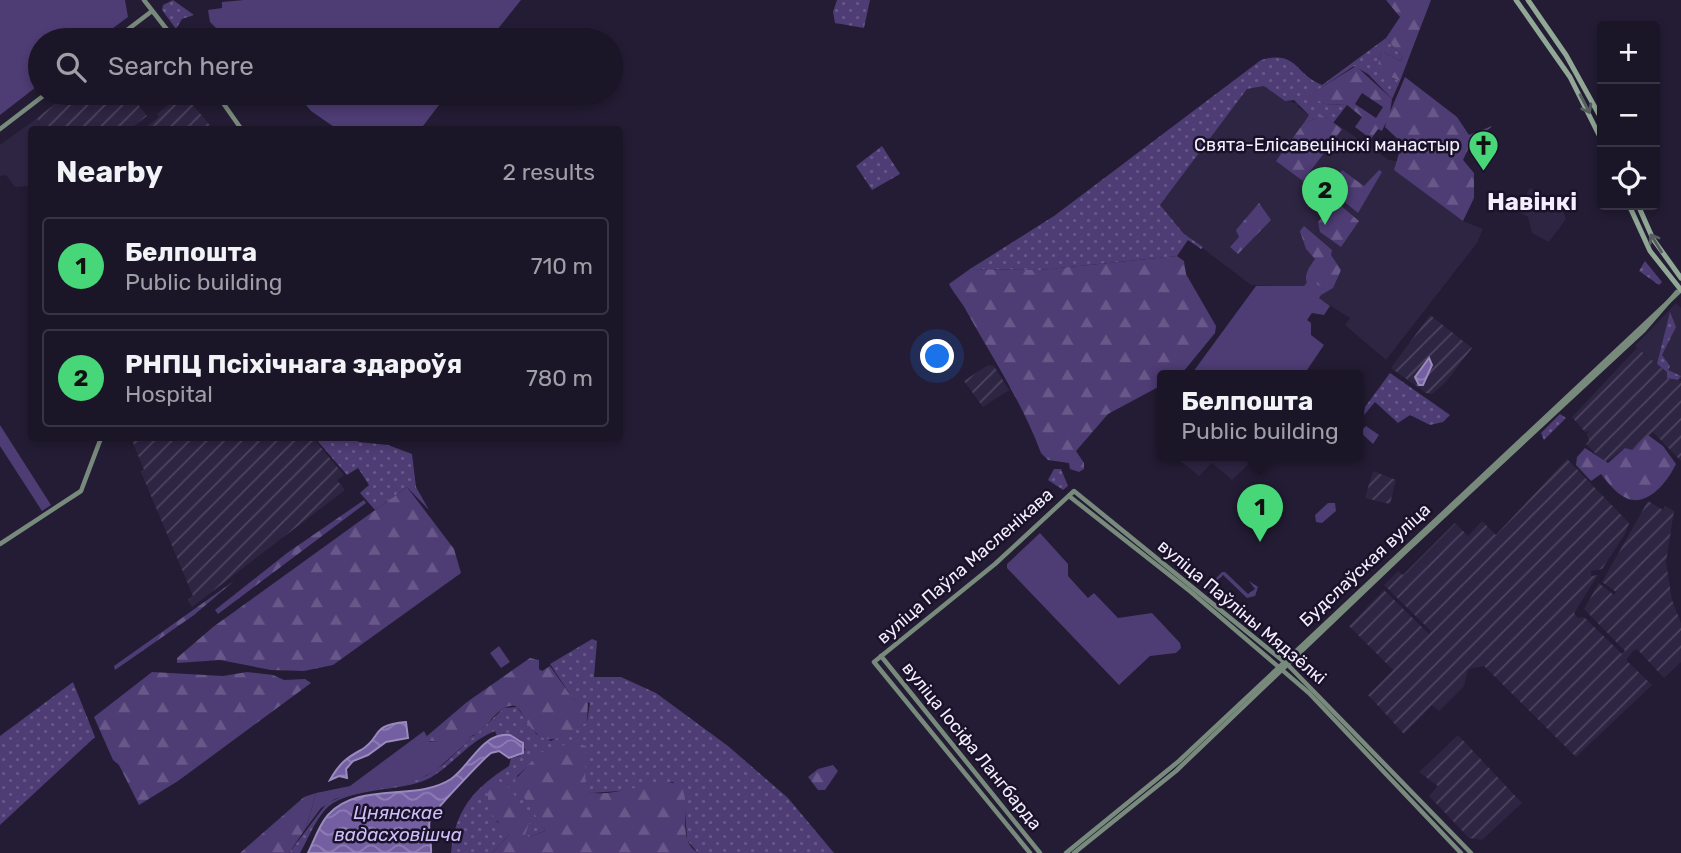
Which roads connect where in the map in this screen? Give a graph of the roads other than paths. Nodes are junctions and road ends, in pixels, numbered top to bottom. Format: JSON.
{"nodes":[{"id":1,"x":144,"y":0,"type":"edge"},
{"id":2,"x":1516,"y":0,"type":"edge"},
{"id":3,"x":1528,"y":0,"type":"edge"},
{"id":4,"x":152,"y":11,"type":"junction"},
{"id":5,"x":1546,"y":25,"type":"junction"},
{"id":6,"x":130,"y":28,"type":"edge"},
{"id":7,"x":165,"y":28,"type":"edge"},
{"id":8,"x":1538,"y":30,"type":"junction"},
{"id":9,"x":31,"y":105,"type":"edge"},
{"id":10,"x":224,"y":105,"type":"edge"},
{"id":11,"x":1597,"y":112,"type":"edge"},
{"id":12,"x":239,"y":126,"type":"edge"},
{"id":13,"x":0,"y":129,"type":"edge"},
{"id":14,"x":1597,"y":131,"type":"edge"},
{"id":15,"x":1631,"y":210,"type":"edge"},
{"id":16,"x":1640,"y":210,"type":"edge"},
{"id":17,"x":1681,"y":278,"type":"edge"},
{"id":18,"x":1680,"y":291,"type":"edge"},
{"id":19,"x":100,"y":441,"type":"edge"},
{"id":20,"x":1074,"y":491,"type":"joint"},
{"id":21,"x":1069,"y":496,"type":"junction"},
{"id":22,"x":0,"y":544,"type":"edge"},
{"id":23,"x":881,"y":656,"type":"junction"},
{"id":24,"x":874,"y":662,"type":"joint"},
{"id":25,"x":1286,"y":663,"type":"junction"},
{"id":26,"x":1281,"y":668,"type":"junction"},
{"id":27,"x":1030,"y":853,"type":"edge"},
{"id":28,"x":1040,"y":853,"type":"edge"},
{"id":29,"x":1066,"y":853,"type":"edge"},
{"id":30,"x":1074,"y":853,"type":"edge"},
{"id":31,"x":1461,"y":853,"type":"edge"},
{"id":32,"x":1471,"y":853,"type":"edge"}],
"edges":[{"from":1,"to":4,"type":"street"},
{"from":2,"to":8,"type":"main road"},
{"from":3,"to":5,"type":"main road"},
{"from":4,"to":6,"type":"street"},
{"from":4,"to":7,"type":"street"},
{"from":5,"to":8,"type":"main road"},
{"from":5,"to":11,"type":"main road"},
{"from":8,"to":14,"type":"main road","one_way":true},
{"from":9,"to":13,"type":"street"},
{"from":10,"to":12,"type":"street"},
{"from":15,"to":18,"type":"main road"},
{"from":17,"to":16,"type":"main road","one_way":true},
{"from":18,"to":25,"type":"street","name":"Будслаўская вуліца"},
{"from":19,"to":22,"type":"street"},
{"from":20,"to":21,"type":"street","name":"вуліца Паўла Масленікава"},
{"from":20,"to":25,"type":"street","name":"вуліца Паўліны Мядзёлкі"},
{"from":21,"to":23,"type":"street","name":"вуліца Паўла Масленікава"},
{"from":21,"to":26,"type":"street","name":"вуліца Паўліны Мядзёлкі"},
{"from":23,"to":24,"type":"street","name":"вуліца Паўла Масленікава"},
{"from":23,"to":28,"type":"street","name":"вуліца Іосіфа Лангбарда"},
{"from":24,"to":27,"type":"street","name":"вуліца Іосіфа Лангбарда"},
{"from":25,"to":26,"type":"street","name":"Будслаўская вуліца"},
{"from":25,"to":32,"type":"street","name":"вуліца Паўліны Мядзёлкі"},
{"from":26,"to":29,"type":"street","name":"Будслаўская вуліца"},
{"from":26,"to":30,"type":"street","name":"Будслаўская вуліца"},
{"from":26,"to":31,"type":"street","name":"вуліца Паўліны Мядзёлкі"}]}
